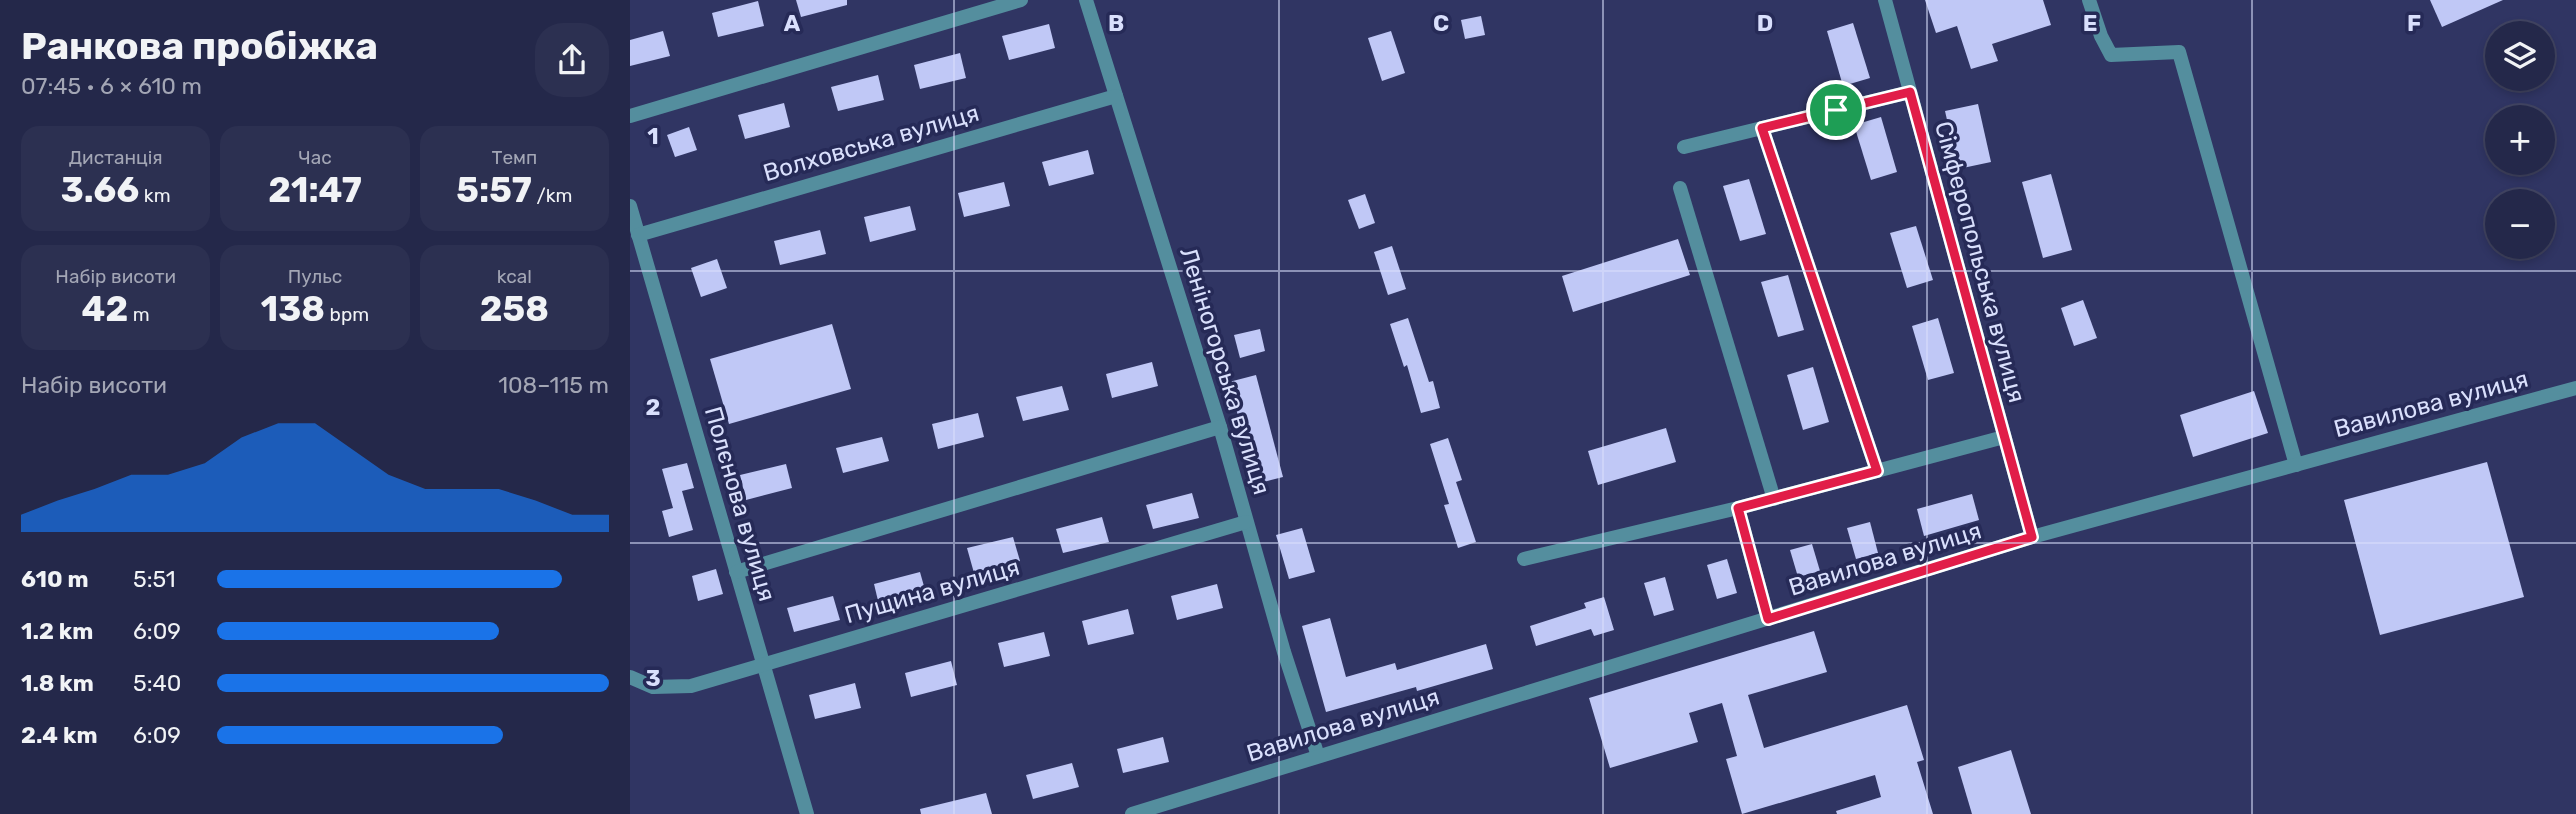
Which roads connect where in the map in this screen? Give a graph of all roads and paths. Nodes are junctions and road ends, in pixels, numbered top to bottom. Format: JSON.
{"nodes":[{"id":1,"x":1021,"y":0,"type":"edge"},
{"id":2,"x":1086,"y":0,"type":"edge"},
{"id":3,"x":1885,"y":0,"type":"edge"},
{"id":4,"x":2090,"y":0,"type":"edge"},
{"id":5,"x":1910,"y":92,"type":"junction"},
{"id":6,"x":1116,"y":96,"type":"junction"},
{"id":7,"x":630,"y":116,"type":"edge"},
{"id":8,"x":1762,"y":128,"type":"junction"},
{"id":9,"x":1684,"y":147,"type":"dead end"},
{"id":10,"x":1680,"y":188,"type":"dead end"},
{"id":11,"x":630,"y":206,"type":"edge"},
{"id":12,"x":638,"y":235,"type":"junction"},
{"id":13,"x":2576,"y":388,"type":"edge"},
{"id":14,"x":1220,"y":427,"type":"junction"},
{"id":15,"x":2004,"y":437,"type":"junction"},
{"id":16,"x":2296,"y":464,"type":"junction"},
{"id":17,"x":1877,"y":471,"type":"junction"},
{"id":18,"x":1774,"y":499,"type":"junction"},
{"id":19,"x":1738,"y":508,"type":"junction"},
{"id":20,"x":1247,"y":522,"type":"junction"},
{"id":21,"x":2032,"y":537,"type":"junction"},
{"id":22,"x":1524,"y":559,"type":"dead end"},
{"id":23,"x":736,"y":572,"type":"junction"},
{"id":24,"x":1768,"y":619,"type":"junction"},
{"id":25,"x":763,"y":664,"type":"junction"},
{"id":26,"x":630,"y":677,"type":"edge"},
{"id":27,"x":1318,"y":756,"type":"junction"},
{"id":28,"x":807,"y":814,"type":"edge"},
{"id":29,"x":1132,"y":814,"type":"edge"}],
"edges":[{"from":1,"to":7,"type":"street"},
{"from":2,"to":6,"type":"street","name":"Леніногорська вулиця"},
{"from":3,"to":5,"type":"street","name":"Сімферопольська вулиця"},
{"from":4,"to":16,"type":"street"},
{"from":5,"to":8,"type":"street"},
{"from":5,"to":15,"type":"street","name":"Сімферопольська вулиця"},
{"from":6,"to":12,"type":"street","name":"Волховська вулиця"},
{"from":6,"to":14,"type":"street","name":"Леніногорська вулиця"},
{"from":8,"to":9,"type":"street"},
{"from":8,"to":17,"type":"street"},
{"from":10,"to":18,"type":"street"},
{"from":11,"to":12,"type":"street","name":"Полєнова вулиця"},
{"from":12,"to":23,"type":"street","name":"Полєнова вулиця"},
{"from":13,"to":16,"type":"street","name":"Вавилова вулиця"},
{"from":14,"to":20,"type":"street","name":"Леніногорська вулиця"},
{"from":14,"to":23,"type":"street"},
{"from":15,"to":17,"type":"street"},
{"from":15,"to":21,"type":"street","name":"Сімферопольська вулиця"},
{"from":16,"to":21,"type":"street","name":"Вавилова вулиця"},
{"from":17,"to":18,"type":"street"},
{"from":18,"to":19,"type":"street"},
{"from":19,"to":22,"type":"street"},
{"from":19,"to":24,"type":"street"},
{"from":20,"to":25,"type":"street","name":"Пущина вулиця"},
{"from":20,"to":27,"type":"street","name":"Леніногорська вулиця"},
{"from":21,"to":24,"type":"street","name":"Вавилова вулиця"},
{"from":23,"to":25,"type":"street","name":"Полєнова вулиця"},
{"from":24,"to":27,"type":"street","name":"Вавилова вулиця"},
{"from":25,"to":26,"type":"street","name":"Пущина вулиця"},
{"from":25,"to":28,"type":"street","name":"Полєнова вулиця"},
{"from":27,"to":29,"type":"street","name":"Вавилова вулиця"}]}
